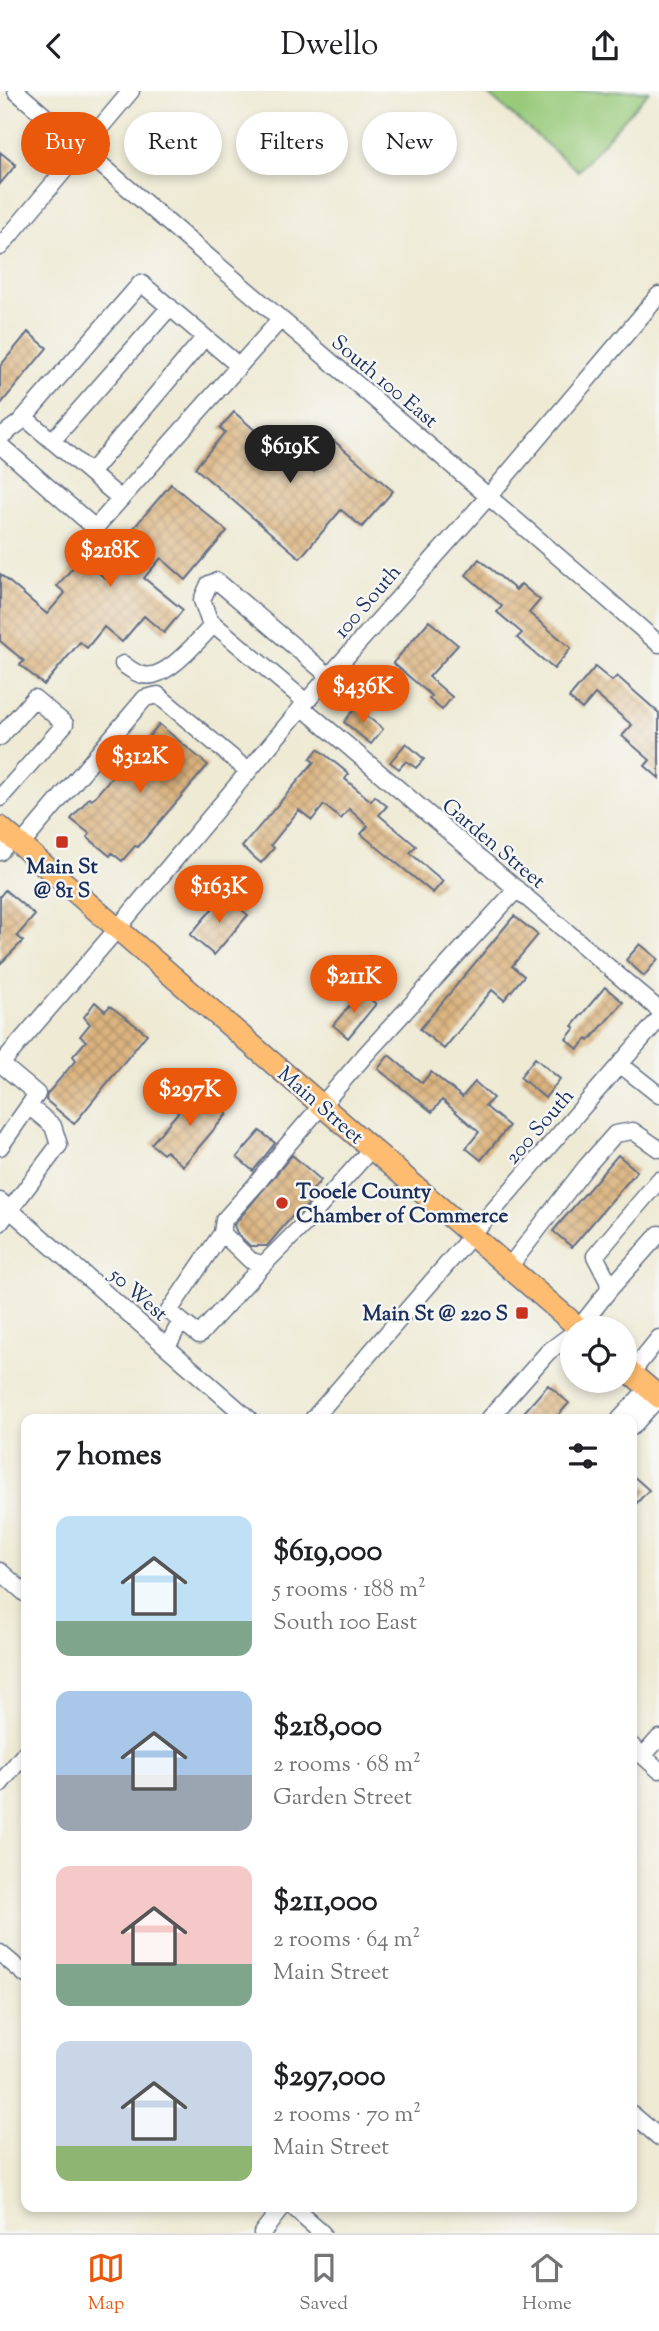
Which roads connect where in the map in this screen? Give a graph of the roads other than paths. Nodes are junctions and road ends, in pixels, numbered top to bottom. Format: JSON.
{"nodes":[{"id":1,"x":16,"y":91,"type":"edge"},
{"id":2,"x":131,"y":91,"type":"edge"},
{"id":3,"x":40,"y":112,"type":"edge"},
{"id":4,"x":110,"y":116,"type":"edge"},
{"id":5,"x":110,"y":172,"type":"edge"},
{"id":6,"x":57,"y":175,"type":"edge"},
{"id":7,"x":6,"y":226,"type":"edge"},
{"id":8,"x":0,"y":247,"type":"edge"},
{"id":9,"x":659,"y":295,"type":"edge"},
{"id":10,"x":170,"y":307,"type":"junction"},
{"id":11,"x":280,"y":320,"type":"junction"},
{"id":12,"x":205,"y":337,"type":"junction"},
{"id":13,"x":239,"y":366,"type":"junction"},
{"id":14,"x":24,"y":417,"type":"junction"},
{"id":15,"x":0,"y":437,"type":"edge"},
{"id":16,"x":52,"y":441,"type":"junction"},
{"id":17,"x":0,"y":445,"type":"edge"},
{"id":18,"x":90,"y":473,"type":"junction"},
{"id":19,"x":488,"y":496,"type":"junction"},
{"id":20,"x":121,"y":499,"type":"junction"},
{"id":21,"x":214,"y":624,"type":"junction"},
{"id":22,"x":659,"y":644,"type":"edge"},
{"id":23,"x":123,"y":664,"type":"dead end"},
{"id":24,"x":329,"y":676,"type":"junction"},
{"id":25,"x":304,"y":705,"type":"junction"},
{"id":26,"x":0,"y":737,"type":"edge"},
{"id":27,"x":247,"y":771,"type":"junction"},
{"id":28,"x":0,"y":798,"type":"edge"},
{"id":29,"x":8,"y":840,"type":"edge"},
{"id":30,"x":517,"y":889,"type":"junction"},
{"id":31,"x":118,"y":929,"type":"junction"},
{"id":32,"x":659,"y":1010,"type":"edge"},
{"id":33,"x":659,"y":1019,"type":"edge"},
{"id":34,"x":0,"y":1064,"type":"edge"},
{"id":35,"x":621,"y":1065,"type":"junction"},
{"id":36,"x":659,"y":1095,"type":"edge"},
{"id":37,"x":322,"y":1106,"type":"junction"},
{"id":38,"x":29,"y":1107,"type":"junction"},
{"id":39,"x":0,"y":1147,"type":"edge"},
{"id":40,"x":372,"y":1148,"type":"junction"},
{"id":41,"x":659,"y":1149,"type":"edge"},
{"id":42,"x":659,"y":1180,"type":"edge"},
{"id":43,"x":3,"y":1211,"type":"edge"},
{"id":44,"x":222,"y":1233,"type":"junction"},
{"id":45,"x":659,"y":1234,"type":"edge"},
{"id":46,"x":471,"y":1235,"type":"junction"},
{"id":47,"x":263,"y":1265,"type":"junction"},
{"id":48,"x":509,"y":1267,"type":"junction"},
{"id":49,"x":609,"y":1290,"type":"junction"},
{"id":50,"x":565,"y":1316,"type":"edge"},
{"id":51,"x":588,"y":1316,"type":"edge"},
{"id":52,"x":181,"y":1321,"type":"junction"},
{"id":53,"x":659,"y":1338,"type":"edge"},
{"id":54,"x":560,"y":1343,"type":"edge"},
{"id":55,"x":167,"y":1347,"type":"junction"},
{"id":56,"x":637,"y":1361,"type":"edge"},
{"id":57,"x":637,"y":1378,"type":"edge"},
{"id":58,"x":655,"y":1394,"type":"edge"},
{"id":59,"x":243,"y":1414,"type":"edge"},
{"id":60,"x":317,"y":1414,"type":"edge"},
{"id":61,"x":493,"y":1414,"type":"edge"},
{"id":62,"x":627,"y":1414,"type":"edge"},
{"id":63,"x":637,"y":1420,"type":"edge"},
{"id":64,"x":0,"y":1571,"type":"edge"},
{"id":65,"x":21,"y":1590,"type":"edge"},
{"id":66,"x":659,"y":1738,"type":"edge"},
{"id":67,"x":638,"y":1751,"type":"edge"},
{"id":68,"x":21,"y":1758,"type":"edge"},
{"id":69,"x":659,"y":1770,"type":"edge"},
{"id":70,"x":0,"y":1784,"type":"edge"},
{"id":71,"x":0,"y":1952,"type":"edge"},
{"id":72,"x":21,"y":1971,"type":"edge"},
{"id":73,"x":637,"y":2118,"type":"edge"},
{"id":74,"x":659,"y":2137,"type":"edge"},
{"id":75,"x":278,"y":2212,"type":"edge"},
{"id":76,"x":298,"y":2212,"type":"edge"},
{"id":77,"x":262,"y":2233,"type":"edge"},
{"id":78,"x":322,"y":2233,"type":"edge"}],
"edges":[{"from":1,"to":3,"type":"street","name":"South 100 East"},
{"from":2,"to":4,"type":"street"},
{"from":5,"to":11,"type":"street","name":"South 100 East"},
{"from":6,"to":7,"type":"street"},
{"from":7,"to":8,"type":"street"},
{"from":9,"to":19,"type":"street","name":"100 South"},
{"from":10,"to":12,"type":"street"},
{"from":10,"to":14,"type":"street"},
{"from":10,"to":16,"type":"street"},
{"from":11,"to":13,"type":"street"},
{"from":11,"to":19,"type":"street","name":"South 100 East"},
{"from":12,"to":13,"type":"street"},
{"from":12,"to":18,"type":"street"},
{"from":13,"to":20,"type":"street"},
{"from":14,"to":15,"type":"street"},
{"from":14,"to":16,"type":"street"},
{"from":16,"to":18,"type":"street"},
{"from":17,"to":20,"type":"street"},
{"from":18,"to":20,"type":"street"},
{"from":19,"to":22,"type":"street","name":"South 100 East"},
{"from":19,"to":24,"type":"street","name":"100 South"},
{"from":21,"to":23,"type":"street"},
{"from":21,"to":24,"type":"street"},
{"from":21,"to":25,"type":"street","name":"Garden Street"},
{"from":24,"to":25,"type":"street","name":"100 South"},
{"from":25,"to":27,"type":"street","name":"100 South"},
{"from":25,"to":30,"type":"street","name":"Garden Street"},
{"from":26,"to":28,"type":"street"},
{"from":27,"to":29,"type":"street"},
{"from":27,"to":31,"type":"street","name":"100 South"},
{"from":29,"to":31,"type":"highway","name":"Main Street"},
{"from":30,"to":32,"type":"street","name":"Garden Street"},
{"from":30,"to":37,"type":"street"},
{"from":31,"to":34,"type":"street","name":"100 South"},
{"from":31,"to":37,"type":"highway","name":"Main Street"},
{"from":33,"to":35,"type":"street","name":"200 South"},
{"from":34,"to":38,"type":"street"},
{"from":35,"to":36,"type":"street"},
{"from":35,"to":46,"type":"street","name":"200 South"},
{"from":37,"to":40,"type":"highway","name":"Main Street"},
{"from":37,"to":44,"type":"street"},
{"from":38,"to":39,"type":"street"},
{"from":38,"to":43,"type":"street"},
{"from":40,"to":46,"type":"highway","name":"Main Street"},
{"from":40,"to":47,"type":"street"},
{"from":41,"to":48,"type":"street"},
{"from":42,"to":49,"type":"street"},
{"from":43,"to":55,"type":"street","name":"50 West"},
{"from":44,"to":47,"type":"street"},
{"from":44,"to":52,"type":"street"},
{"from":45,"to":49,"type":"street"},
{"from":46,"to":48,"type":"highway","name":"Main Street"},
{"from":46,"to":60,"type":"street","name":"200 South"},
{"from":47,"to":52,"type":"street"},
{"from":48,"to":50,"type":"highway","name":"Main Street"},
{"from":49,"to":51,"type":"street"},
{"from":52,"to":55,"type":"street"},
{"from":53,"to":56,"type":"street"},
{"from":54,"to":61,"type":"street"},
{"from":55,"to":59,"type":"street","name":"50 West"},
{"from":57,"to":58,"type":"highway"},
{"from":58,"to":62,"type":"street"},
{"from":58,"to":63,"type":"street"},
{"from":64,"to":65,"type":"street"},
{"from":66,"to":67,"type":"street"},
{"from":67,"to":69,"type":"street"},
{"from":68,"to":70,"type":"street"},
{"from":71,"to":72,"type":"street"},
{"from":73,"to":74,"type":"street"},
{"from":75,"to":77,"type":"street"},
{"from":76,"to":78,"type":"street"}]}
